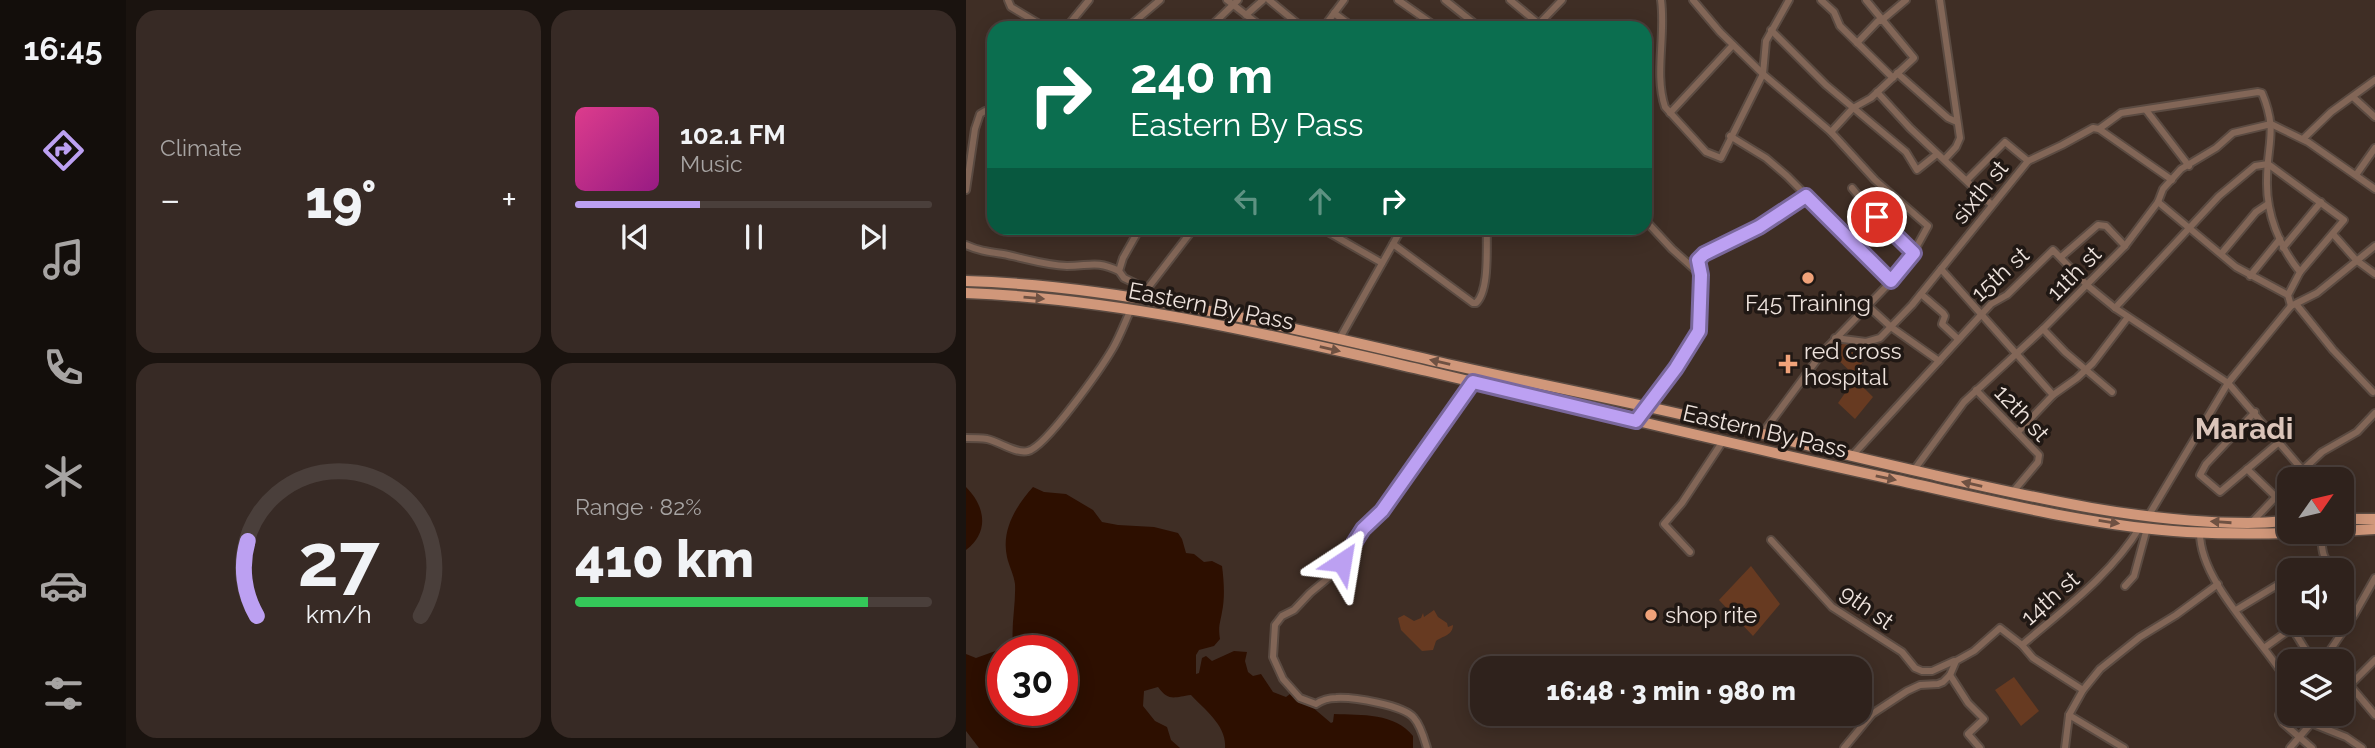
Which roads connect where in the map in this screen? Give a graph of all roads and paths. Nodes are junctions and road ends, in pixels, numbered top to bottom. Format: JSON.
{"nodes":[{"id":1,"x":1008,"y":0,"type":"edge"},
{"id":2,"x":1089,"y":0,"type":"edge"},
{"id":3,"x":1160,"y":0,"type":"edge"},
{"id":4,"x":1227,"y":0,"type":"edge"},
{"id":5,"x":1263,"y":0,"type":"edge"},
{"id":6,"x":1269,"y":0,"type":"edge"},
{"id":7,"x":1344,"y":0,"type":"edge"},
{"id":8,"x":1398,"y":0,"type":"edge"},
{"id":9,"x":1445,"y":0,"type":"edge"},
{"id":10,"x":1510,"y":0,"type":"edge"},
{"id":11,"x":1562,"y":0,"type":"edge"},
{"id":12,"x":1661,"y":0,"type":"edge"},
{"id":13,"x":1693,"y":0,"type":"edge"},
{"id":14,"x":1789,"y":0,"type":"edge"},
{"id":15,"x":1821,"y":0,"type":"edge"},
{"id":16,"x":1866,"y":0,"type":"edge"},
{"id":17,"x":1906,"y":0,"type":"edge"},
{"id":18,"x":1940,"y":0,"type":"edge"},
{"id":19,"x":1236,"y":3,"type":"edge"},
{"id":20,"x":1334,"y":13,"type":"junction"},
{"id":21,"x":1246,"y":15,"type":"junction"},
{"id":22,"x":1881,"y":20,"type":"junction"},
{"id":23,"x":1034,"y":21,"type":"edge"},
{"id":24,"x":1072,"y":21,"type":"edge"},
{"id":25,"x":1136,"y":21,"type":"edge"},
{"id":26,"x":1219,"y":21,"type":"edge"},
{"id":27,"x":1254,"y":21,"type":"edge"},
{"id":28,"x":1294,"y":21,"type":"edge"},
{"id":29,"x":1328,"y":21,"type":"edge"},
{"id":30,"x":1345,"y":21,"type":"edge"},
{"id":31,"x":1428,"y":21,"type":"edge"},
{"id":32,"x":1471,"y":21,"type":"edge"},
{"id":33,"x":1532,"y":21,"type":"edge"},
{"id":34,"x":1542,"y":21,"type":"edge"},
{"id":35,"x":1771,"y":30,"type":"junction"},
{"id":36,"x":1857,"y":43,"type":"junction"},
{"id":37,"x":1733,"y":45,"type":"junction"},
{"id":38,"x":1763,"y":74,"type":"junction"},
{"id":39,"x":1895,"y":75,"type":"junction"},
{"id":40,"x":2375,"y":80,"type":"edge"},
{"id":41,"x":1877,"y":92,"type":"junction"},
{"id":42,"x":2353,"y":97,"type":"junction"},
{"id":43,"x":1853,"y":108,"type":"junction"},
{"id":44,"x":2146,"y":110,"type":"junction"},
{"id":45,"x":987,"y":112,"type":"edge"},
{"id":46,"x":1670,"y":113,"type":"junction"},
{"id":47,"x":2375,"y":117,"type":"edge"},
{"id":48,"x":1957,"y":121,"type":"junction"},
{"id":49,"x":2272,"y":124,"type":"junction"},
{"id":50,"x":2099,"y":129,"type":"junction"},
{"id":51,"x":1831,"y":132,"type":"junction"},
{"id":52,"x":1730,"y":136,"type":"junction"},
{"id":53,"x":2303,"y":139,"type":"junction"},
{"id":54,"x":2375,"y":148,"type":"edge"},
{"id":55,"x":1937,"y":154,"type":"junction"},
{"id":56,"x":1945,"y":159,"type":"junction"},
{"id":57,"x":2028,"y":161,"type":"junction"},
{"id":58,"x":2268,"y":164,"type":"junction"},
{"id":59,"x":2189,"y":166,"type":"junction"},
{"id":60,"x":2356,"y":175,"type":"junction"},
{"id":61,"x":1967,"y":180,"type":"junction"},
{"id":62,"x":2172,"y":180,"type":"junction"},
{"id":63,"x":1852,"y":188,"type":"dead end"},
{"id":64,"x":2375,"y":189,"type":"edge"},
{"id":65,"x":966,"y":191,"type":"edge"},
{"id":66,"x":1806,"y":196,"type":"junction"},
{"id":67,"x":2158,"y":202,"type":"junction"},
{"id":68,"x":2321,"y":202,"type":"junction"},
{"id":69,"x":2268,"y":204,"type":"junction"},
{"id":70,"x":1992,"y":205,"type":"junction"},
{"id":71,"x":2189,"y":227,"type":"junction"},
{"id":72,"x":1652,"y":228,"type":"edge"},
{"id":73,"x":2333,"y":234,"type":"junction"},
{"id":74,"x":1136,"y":235,"type":"edge"},
{"id":75,"x":1189,"y":235,"type":"edge"},
{"id":76,"x":1333,"y":235,"type":"edge"},
{"id":77,"x":1398,"y":235,"type":"edge"},
{"id":78,"x":1487,"y":235,"type":"edge"},
{"id":79,"x":2280,"y":239,"type":"junction"},
{"id":80,"x":1393,"y":244,"type":"junction"},
{"id":81,"x":966,"y":245,"type":"edge"},
{"id":82,"x":2375,"y":246,"type":"edge"},
{"id":83,"x":2125,"y":247,"type":"junction"},
{"id":84,"x":2283,"y":248,"type":"junction"},
{"id":85,"x":1914,"y":253,"type":"junction"},
{"id":86,"x":2221,"y":254,"type":"junction"},
{"id":87,"x":2061,"y":257,"type":"junction"},
{"id":88,"x":2356,"y":260,"type":"junction"},
{"id":89,"x":1382,"y":263,"type":"junction"},
{"id":90,"x":1941,"y":269,"type":"junction"},
{"id":91,"x":1119,"y":271,"type":"junction"},
{"id":92,"x":2300,"y":272,"type":"junction"},
{"id":93,"x":2375,"y":274,"type":"edge"},
{"id":94,"x":1701,"y":275,"type":"junction"},
{"id":95,"x":2250,"y":276,"type":"junction"},
{"id":96,"x":966,"y":281,"type":"edge"},
{"id":97,"x":1891,"y":281,"type":"junction"},
{"id":98,"x":2087,"y":284,"type":"junction"},
{"id":99,"x":966,"y":293,"type":"edge"},
{"id":100,"x":1144,"y":293,"type":"junction"},
{"id":101,"x":1921,"y":294,"type":"junction"},
{"id":102,"x":2288,"y":295,"type":"junction"},
{"id":103,"x":2293,"y":305,"type":"junction"},
{"id":104,"x":1868,"y":306,"type":"junction"},
{"id":105,"x":2115,"y":308,"type":"junction"},
{"id":106,"x":1131,"y":309,"type":"junction"},
{"id":107,"x":1980,"y":315,"type":"junction"},
{"id":108,"x":2128,"y":317,"type":"junction"},
{"id":109,"x":1891,"y":327,"type":"junction"},
{"id":110,"x":2043,"y":330,"type":"junction"},
{"id":111,"x":1340,"y":338,"type":"junction"},
{"id":112,"x":1835,"y":338,"type":"junction"},
{"id":113,"x":1958,"y":339,"type":"junction"},
{"id":114,"x":2017,"y":354,"type":"junction"},
{"id":115,"x":1938,"y":361,"type":"junction"},
{"id":116,"x":2087,"y":369,"type":"junction"},
{"id":117,"x":1473,"y":382,"type":"junction"},
{"id":118,"x":2228,"y":383,"type":"junction"},
{"id":119,"x":1976,"y":390,"type":"junction"},
{"id":120,"x":2374,"y":391,"type":"edge"},
{"id":121,"x":2112,"y":392,"type":"dead end"},
{"id":122,"x":2053,"y":395,"type":"junction"},
{"id":123,"x":1646,"y":408,"type":"junction"},
{"id":124,"x":2255,"y":412,"type":"junction"},
{"id":125,"x":2374,"y":417,"type":"edge"},
{"id":126,"x":1636,"y":421,"type":"junction"},
{"id":127,"x":2018,"y":432,"type":"junction"},
{"id":128,"x":1762,"y":434,"type":"junction"},
{"id":129,"x":966,"y":438,"type":"edge"},
{"id":130,"x":1723,"y":441,"type":"junction"},
{"id":131,"x":2278,"y":443,"type":"junction"},
{"id":132,"x":1852,"y":457,"type":"junction"},
{"id":133,"x":2298,"y":467,"type":"edge"},
{"id":134,"x":2304,"y":467,"type":"edge"},
{"id":135,"x":2247,"y":469,"type":"junction"},
{"id":136,"x":1914,"y":470,"type":"junction"},
{"id":137,"x":2012,"y":493,"type":"junction"},
{"id":138,"x":2276,"y":497,"type":"joint"},
{"id":139,"x":2149,"y":515,"type":"junction"},
{"id":140,"x":2375,"y":516,"type":"edge"},
{"id":141,"x":2354,"y":518,"type":"edge"},
{"id":142,"x":2277,"y":522,"type":"edge"},
{"id":143,"x":2251,"y":523,"type":"junction"},
{"id":144,"x":2143,"y":527,"type":"junction"},
{"id":145,"x":2375,"y":529,"type":"edge"},
{"id":146,"x":2354,"y":530,"type":"edge"},
{"id":147,"x":2200,"y":532,"type":"junction"},
{"id":148,"x":2277,"y":533,"type":"edge"},
{"id":149,"x":2354,"y":534,"type":"edge"},
{"id":150,"x":2375,"y":536,"type":"edge"},
{"id":151,"x":1771,"y":540,"type":"dead end"},
{"id":152,"x":1690,"y":552,"type":"dead end"},
{"id":153,"x":2375,"y":578,"type":"edge"},
{"id":154,"x":2218,"y":584,"type":"junction"},
{"id":155,"x":2277,"y":585,"type":"edge"},
{"id":156,"x":2125,"y":586,"type":"dead end"},
{"id":157,"x":2354,"y":609,"type":"edge"},
{"id":158,"x":2236,"y":610,"type":"junction"},
{"id":159,"x":2282,"y":635,"type":"edge"},
{"id":160,"x":2022,"y":645,"type":"junction"},
{"id":161,"x":2264,"y":648,"type":"junction"},
{"id":162,"x":2375,"y":660,"type":"edge"},
{"id":163,"x":1956,"y":661,"type":"junction"},
{"id":164,"x":1950,"y":675,"type":"junction"},
{"id":165,"x":2354,"y":681,"type":"edge"},
{"id":166,"x":2083,"y":690,"type":"junction"},
{"id":167,"x":2354,"y":690,"type":"edge"},
{"id":168,"x":2070,"y":715,"type":"junction"},
{"id":169,"x":2375,"y":715,"type":"edge"},
{"id":170,"x":2309,"y":726,"type":"edge"},
{"id":171,"x":2318,"y":726,"type":"edge"},
{"id":172,"x":2299,"y":738,"type":"junction"},
{"id":173,"x":1427,"y":748,"type":"edge"},
{"id":174,"x":1844,"y":748,"type":"edge"},
{"id":175,"x":1980,"y":748,"type":"edge"},
{"id":176,"x":2065,"y":748,"type":"edge"},
{"id":177,"x":2124,"y":748,"type":"edge"},
{"id":178,"x":2290,"y":748,"type":"edge"},
{"id":179,"x":2312,"y":748,"type":"edge"},
{"id":180,"x":2362,"y":748,"type":"edge"}],
"edges":[{"from":1,"to":23,"type":"street"},
{"from":2,"to":24,"type":"street"},
{"from":3,"to":25,"type":"street"},
{"from":4,"to":19,"type":"street"},
{"from":5,"to":21,"type":"street"},
{"from":6,"to":28,"type":"street"},
{"from":7,"to":20,"type":"street"},
{"from":8,"to":31,"type":"street"},
{"from":9,"to":32,"type":"street"},
{"from":10,"to":33,"type":"street"},
{"from":11,"to":34,"type":"street"},
{"from":12,"to":46,"type":"street"},
{"from":13,"to":37,"type":"street"},
{"from":14,"to":35,"type":"street"},
{"from":15,"to":36,"type":"street"},
{"from":16,"to":22,"type":"street"},
{"from":17,"to":22,"type":"street"},
{"from":18,"to":48,"type":"street"},
{"from":19,"to":21,"type":"street"},
{"from":19,"to":26,"type":"street"},
{"from":20,"to":29,"type":"street"},
{"from":20,"to":30,"type":"street"},
{"from":21,"to":27,"type":"street"},
{"from":22,"to":36,"type":"street"},
{"from":22,"to":39,"type":"street"},
{"from":35,"to":38,"type":"street"},
{"from":35,"to":43,"type":"street"},
{"from":36,"to":39,"type":"street"},
{"from":37,"to":38,"type":"street"},
{"from":37,"to":46,"type":"street"},
{"from":38,"to":51,"type":"street"},
{"from":38,"to":52,"type":"street"},
{"from":39,"to":41,"type":"street"},
{"from":39,"to":48,"type":"street"},
{"from":40,"to":42,"type":"street"},
{"from":41,"to":43,"type":"street"},
{"from":41,"to":55,"type":"street"},
{"from":42,"to":47,"type":"street"},
{"from":42,"to":53,"type":"street"},
{"from":43,"to":51,"type":"street"},
{"from":43,"to":55,"type":"street"},
{"from":44,"to":49,"type":"street","name":"sixth st"},
{"from":44,"to":50,"type":"street","name":"sixth st"},
{"from":44,"to":59,"type":"street"},
{"from":45,"to":65,"type":"street"},
{"from":46,"to":52,"type":"street"},
{"from":48,"to":56,"type":"street"},
{"from":49,"to":53,"type":"street"},
{"from":49,"to":58,"type":"street"},
{"from":49,"to":59,"type":"street","name":"11th st"},
{"from":50,"to":57,"type":"street","name":"sixth st"},
{"from":50,"to":62,"type":"street"},
{"from":51,"to":85,"type":"street"},
{"from":52,"to":66,"type":"street"},
{"from":53,"to":60,"type":"street"},
{"from":54,"to":60,"type":"street"},
{"from":55,"to":56,"type":"street"},
{"from":56,"to":61,"type":"street"},
{"from":57,"to":61,"type":"street"},
{"from":57,"to":70,"type":"street","name":"sixth st"},
{"from":58,"to":68,"type":"street"},
{"from":58,"to":69,"type":"street"},
{"from":58,"to":71,"type":"street"},
{"from":59,"to":62,"type":"street","name":"11th st"},
{"from":60,"to":64,"type":"street"},
{"from":61,"to":70,"type":"street"},
{"from":62,"to":67,"type":"street","name":"11th st"},
{"from":63,"to":85,"type":"street"},
{"from":66,"to":94,"type":"street"},
{"from":66,"to":97,"type":"street"},
{"from":67,"to":71,"type":"street"},
{"from":67,"to":83,"type":"street","name":"11th st"},
{"from":68,"to":73,"type":"street"},
{"from":68,"to":84,"type":"street"},
{"from":69,"to":79,"type":"street"},
{"from":69,"to":86,"type":"street"},
{"from":70,"to":90,"type":"street","name":"sixth st"},
{"from":71,"to":86,"type":"street"},
{"from":71,"to":105,"type":"street"},
{"from":72,"to":94,"type":"street"},
{"from":73,"to":88,"type":"street"},
{"from":73,"to":92,"type":"street"},
{"from":74,"to":91,"type":"street"},
{"from":75,"to":100,"type":"street"},
{"from":76,"to":89,"type":"street"},
{"from":77,"to":80,"type":"street"},
{"from":78,"to":80,"type":"street"},
{"from":79,"to":84,"type":"street"},
{"from":79,"to":95,"type":"street"},
{"from":80,"to":89,"type":"street"},
{"from":81,"to":91,"type":"street"},
{"from":82,"to":88,"type":"street"},
{"from":83,"to":87,"type":"street"},
{"from":83,"to":98,"type":"street","name":"11th st"},
{"from":84,"to":92,"type":"street"},
{"from":85,"to":97,"type":"street"},
{"from":86,"to":95,"type":"street"},
{"from":87,"to":98,"type":"street","name":"15th st"},
{"from":87,"to":107,"type":"street","name":"15th st"},
{"from":88,"to":93,"type":"street"},
{"from":88,"to":103,"type":"street"},
{"from":89,"to":111,"type":"street"},
{"from":90,"to":101,"type":"street","name":"sixth st"},
{"from":90,"to":107,"type":"street"},
{"from":91,"to":100,"type":"street"},
{"from":92,"to":102,"type":"street"},
{"from":94,"to":123,"type":"street"},
{"from":95,"to":102,"type":"street"},
{"from":96,"to":100,"type":"main road","name":"Eastern By Pass"},
{"from":97,"to":104,"type":"street"},
{"from":98,"to":105,"type":"street","name":"15th st"},
{"from":98,"to":110,"type":"street","name":"11th st"},
{"from":99,"to":106,"type":"main road","name":"Eastern By Pass","one_way":true},
{"from":100,"to":111,"type":"main road","name":"Eastern By Pass"},
{"from":101,"to":109,"type":"street","name":"sixth st"},
{"from":101,"to":113,"type":"street"},
{"from":102,"to":103,"type":"street"},
{"from":103,"to":118,"type":"street"},
{"from":103,"to":120,"type":"street"},
{"from":104,"to":109,"type":"street"},
{"from":104,"to":112,"type":"street"},
{"from":105,"to":108,"type":"street","name":"15th st"},
{"from":106,"to":117,"type":"main road","name":"Eastern By Pass","one_way":true},
{"from":106,"to":129,"type":"street"},
{"from":107,"to":113,"type":"street","name":"15th st"},
{"from":107,"to":114,"type":"street"},
{"from":108,"to":116,"type":"street"},
{"from":108,"to":118,"type":"street","name":"15th st"},
{"from":109,"to":112,"type":"street","name":"sixth st"},
{"from":109,"to":115,"type":"street"},
{"from":110,"to":114,"type":"street","name":"11th st"},
{"from":110,"to":116,"type":"street"},
{"from":123,"to":111,"type":"main road","name":"Eastern By Pass","one_way":true},
{"from":112,"to":128,"type":"street"},
{"from":113,"to":115,"type":"street","name":"15th st"},
{"from":114,"to":119,"type":"street","name":"11th st"},
{"from":114,"to":122,"type":"street"},
{"from":115,"to":132,"type":"street","name":"15th st"},
{"from":116,"to":121,"type":"street"},
{"from":116,"to":122,"type":"street"},
{"from":117,"to":126,"type":"main road","name":"Eastern By Pass"},
{"from":117,"to":173,"type":"street"},
{"from":118,"to":124,"type":"street","name":"15th st"},
{"from":118,"to":139,"type":"street"},
{"from":119,"to":127,"type":"street","name":"12th st"},
{"from":119,"to":136,"type":"street","name":"11th st"},
{"from":122,"to":127,"type":"street"},
{"from":123,"to":126,"type":"street"},
{"from":123,"to":128,"type":"main road","name":"Eastern By Pass"},
{"from":124,"to":131,"type":"street","name":"15th st"},
{"from":124,"to":135,"type":"street"},
{"from":125,"to":134,"type":"street"},
{"from":126,"to":130,"type":"main road","name":"Eastern By Pass"},
{"from":127,"to":137,"type":"street","name":"12th st"},
{"from":128,"to":132,"type":"main road","name":"Eastern By Pass"},
{"from":130,"to":144,"type":"main road","name":"Eastern By Pass","one_way":true},
{"from":130,"to":152,"type":"street"},
{"from":131,"to":133,"type":"street","name":"15th st"},
{"from":131,"to":135,"type":"street"},
{"from":132,"to":136,"type":"main road","name":"Eastern By Pass"},
{"from":135,"to":138,"type":"street"},
{"from":137,"to":136,"type":"main road","name":"Eastern By Pass","one_way":true},
{"from":137,"to":139,"type":"main road","name":"Eastern By Pass"},
{"from":138,"to":143,"type":"street"},
{"from":143,"to":139,"type":"main road","name":"Eastern By Pass","one_way":true},
{"from":140,"to":141,"type":"main road"},
{"from":142,"to":143,"type":"main road","name":"Eastern By Pass"},
{"from":144,"to":147,"type":"main road","name":"Eastern By Pass"},
{"from":144,"to":156,"type":"street"},
{"from":144,"to":160,"type":"street","name":"14th st"},
{"from":145,"to":146,"type":"main road"},
{"from":147,"to":148,"type":"main road","name":"Eastern By Pass"},
{"from":147,"to":154,"type":"street"},
{"from":149,"to":150,"type":"main road"},
{"from":151,"to":163,"type":"street","name":"9th st"},
{"from":153,"to":157,"type":"street"},
{"from":154,"to":158,"type":"street"},
{"from":154,"to":166,"type":"street"},
{"from":155,"to":158,"type":"street"},
{"from":158,"to":161,"type":"street"},
{"from":159,"to":161,"type":"street"},
{"from":160,"to":163,"type":"street","name":"14th st"},
{"from":160,"to":166,"type":"street"},
{"from":161,"to":172,"type":"street"},
{"from":162,"to":165,"type":"street"},
{"from":163,"to":164,"type":"street"},
{"from":164,"to":174,"type":"street"},
{"from":164,"to":175,"type":"street"},
{"from":166,"to":168,"type":"street"},
{"from":167,"to":169,"type":"street"},
{"from":168,"to":176,"type":"street"},
{"from":168,"to":177,"type":"street"},
{"from":170,"to":172,"type":"street"},
{"from":171,"to":180,"type":"street"},
{"from":172,"to":178,"type":"street"},
{"from":172,"to":179,"type":"street"}]}
